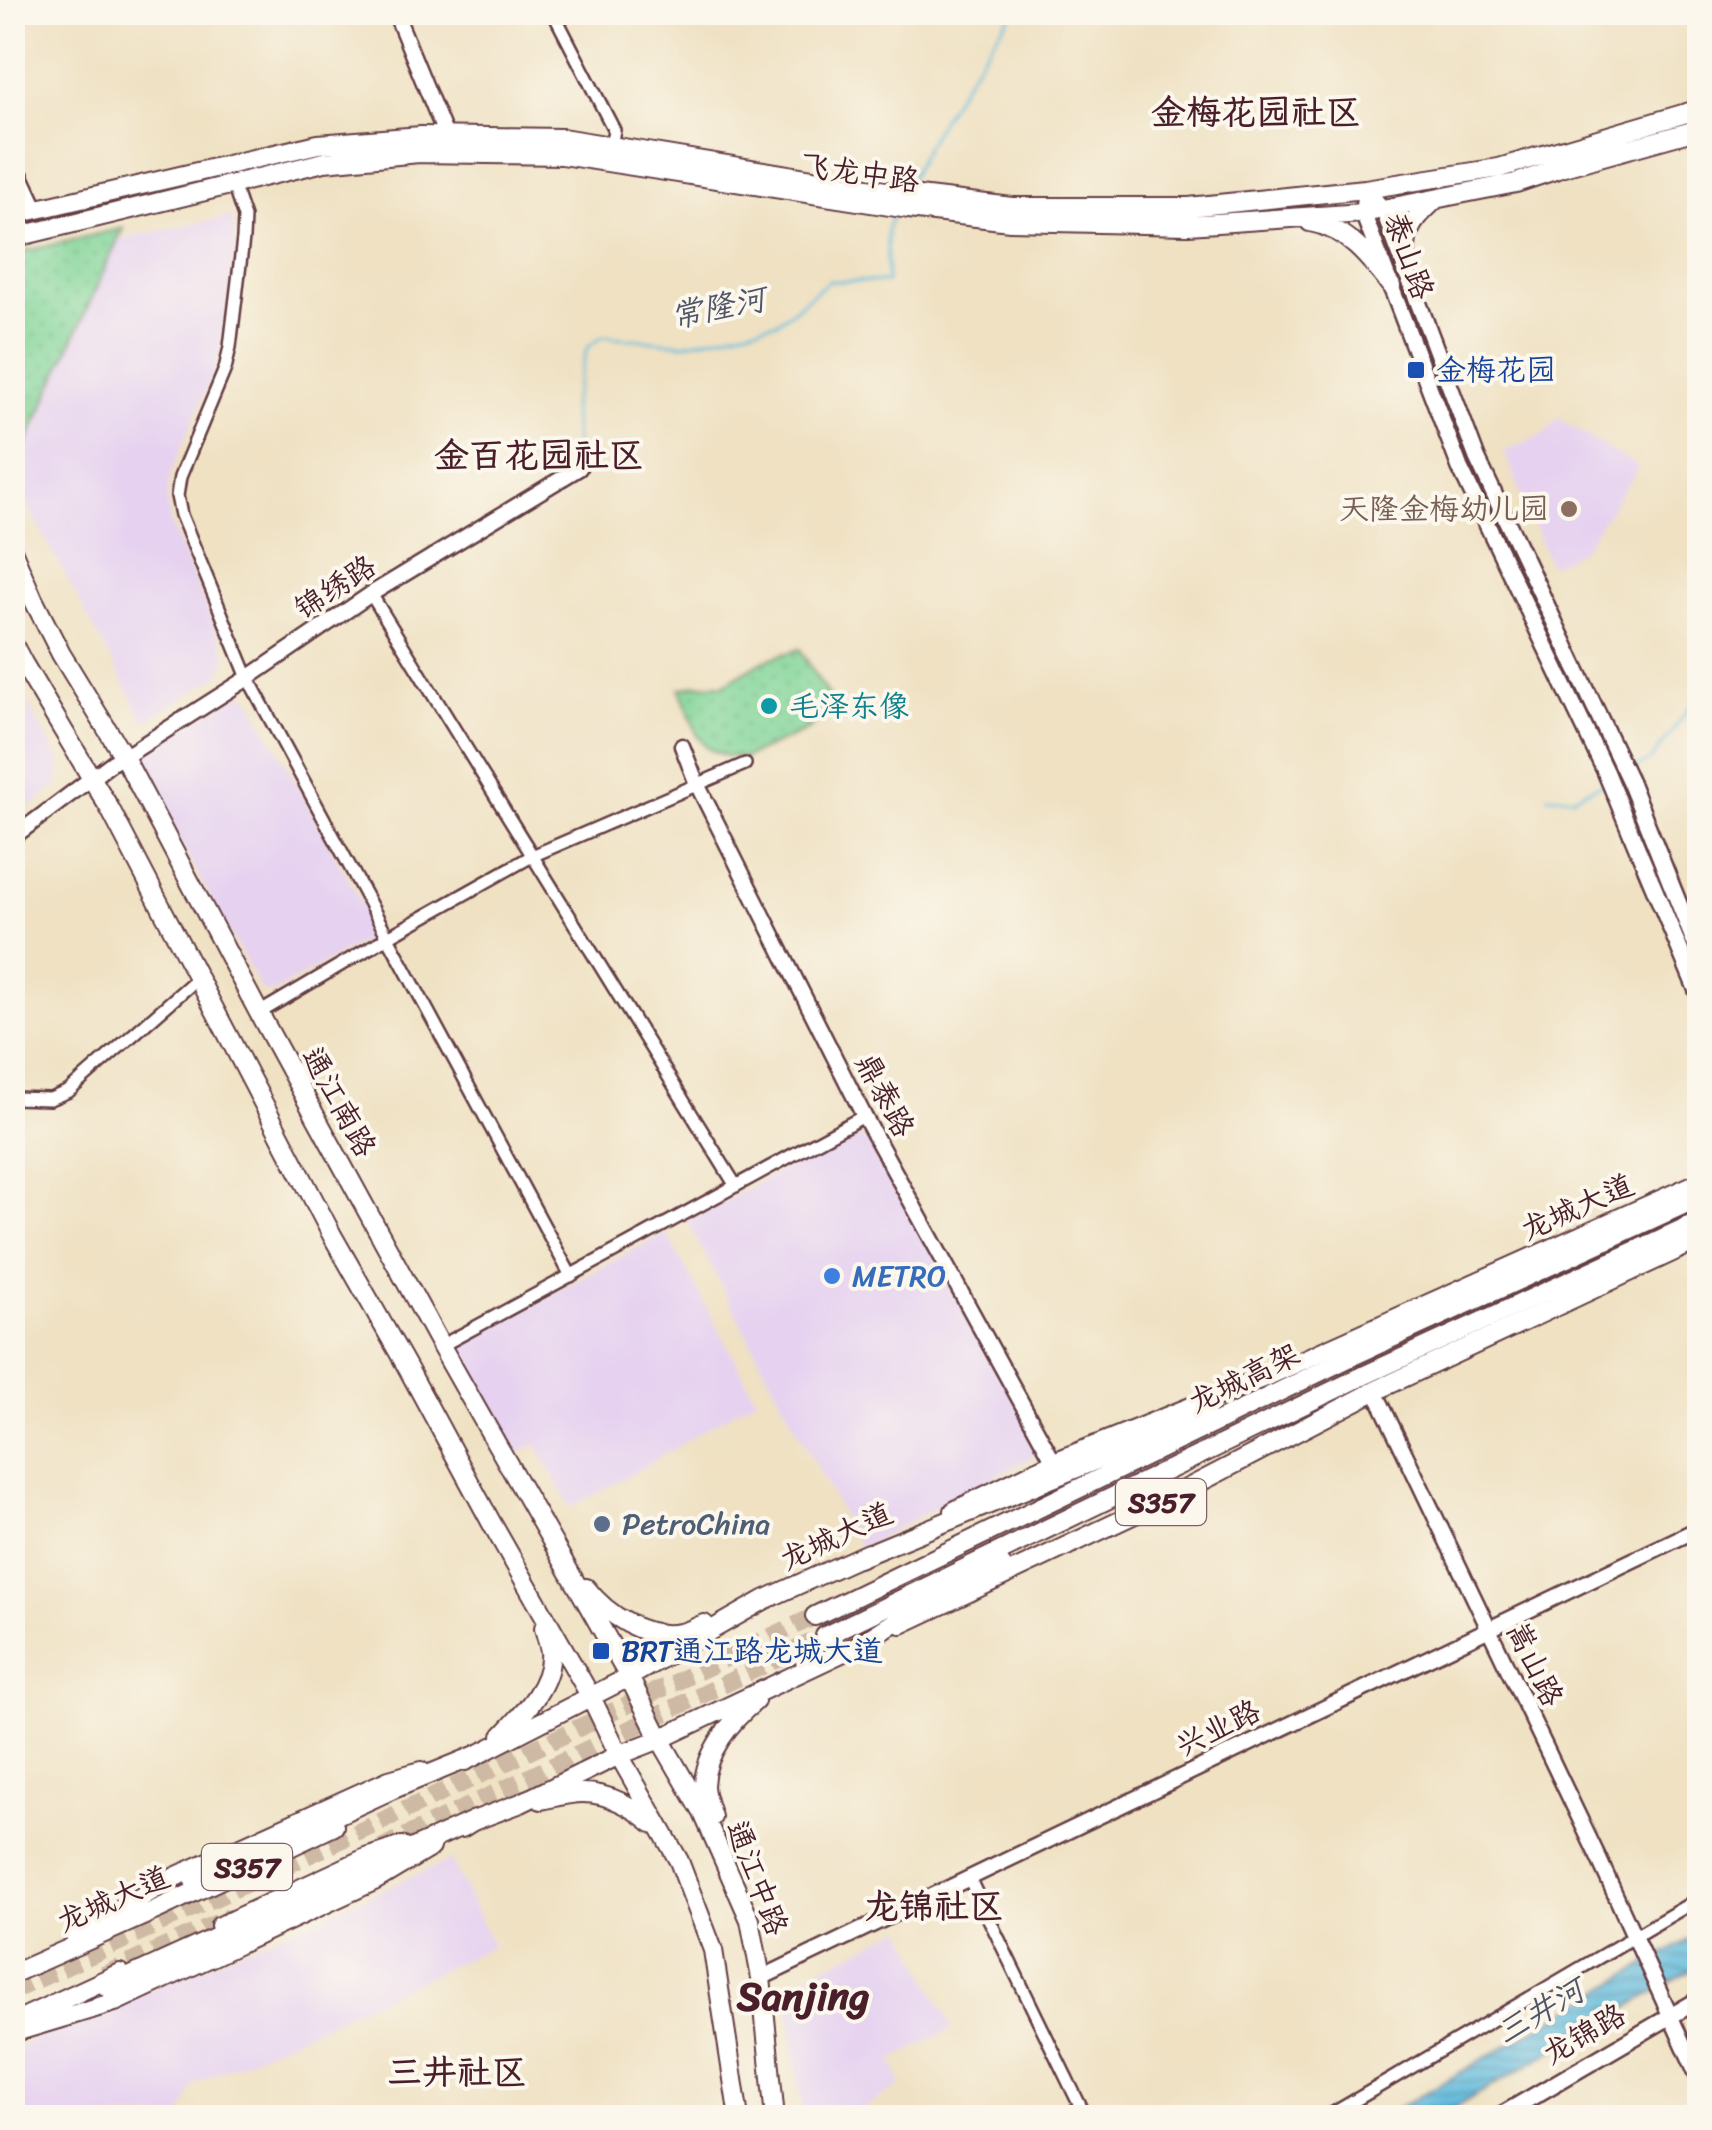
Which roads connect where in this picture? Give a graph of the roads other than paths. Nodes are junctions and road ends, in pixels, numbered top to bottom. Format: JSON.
{"nodes":[{"id":1,"x":394,"y":12,"type":"edge"},
{"id":2,"x":553,"y":12,"type":"edge"},
{"id":3,"x":1700,"y":109,"type":"edge"},
{"id":4,"x":1700,"y":129,"type":"edge"},
{"id":5,"x":445,"y":136,"type":"junction"},
{"id":6,"x":610,"y":146,"type":"junction"},
{"id":7,"x":12,"y":154,"type":"edge"},
{"id":8,"x":454,"y":154,"type":"junction"},
{"id":9,"x":233,"y":184,"type":"junction"},
{"id":10,"x":1365,"y":188,"type":"junction"},
{"id":11,"x":1436,"y":199,"type":"junction"},
{"id":12,"x":900,"y":200,"type":"junction"},
{"id":13,"x":38,"y":209,"type":"junction"},
{"id":14,"x":1383,"y":209,"type":"junction"},
{"id":15,"x":1363,"y":213,"type":"junction"},
{"id":16,"x":12,"y":214,"type":"edge"},
{"id":17,"x":1285,"y":218,"type":"junction"},
{"id":18,"x":12,"y":238,"type":"edge"},
{"id":19,"x":1406,"y":272,"type":"junction"},
{"id":20,"x":1391,"y":286,"type":"junction"},
{"id":21,"x":578,"y":468,"type":"dead end"},
{"id":22,"x":12,"y":550,"type":"edge"},
{"id":23,"x":372,"y":594,"type":"junction"},
{"id":24,"x":12,"y":642,"type":"edge"},
{"id":25,"x":248,"y":678,"type":"junction"},
{"id":26,"x":682,"y":746,"type":"dead end"},
{"id":27,"x":124,"y":757,"type":"junction"},
{"id":28,"x":745,"y":764,"type":"dead end"},
{"id":29,"x":1612,"y":768,"type":"junction"},
{"id":30,"x":93,"y":780,"type":"junction"},
{"id":31,"x":697,"y":784,"type":"junction"},
{"id":32,"x":12,"y":838,"type":"edge"},
{"id":33,"x":12,"y":849,"type":"edge"},
{"id":34,"x":532,"y":856,"type":"junction"},
{"id":35,"x":388,"y":937,"type":"junction"},
{"id":36,"x":1700,"y":956,"type":"edge"},
{"id":37,"x":199,"y":977,"type":"junction"},
{"id":38,"x":1700,"y":998,"type":"edge"},
{"id":39,"x":260,"y":1014,"type":"junction"},
{"id":40,"x":12,"y":1098,"type":"edge"},
{"id":41,"x":864,"y":1116,"type":"junction"},
{"id":42,"x":1700,"y":1182,"type":"edge"},
{"id":43,"x":736,"y":1186,"type":"junction"},
{"id":44,"x":1700,"y":1197,"type":"edge"},
{"id":45,"x":1700,"y":1221,"type":"edge"},
{"id":46,"x":1700,"y":1239,"type":"edge"},
{"id":47,"x":571,"y":1276,"type":"junction"},
{"id":48,"x":442,"y":1346,"type":"junction"},
{"id":49,"x":1354,"y":1356,"type":"junction"},
{"id":50,"x":1370,"y":1383,"type":"junction"},
{"id":51,"x":1054,"y":1462,"type":"junction"},
{"id":52,"x":1700,"y":1528,"type":"edge"},
{"id":53,"x":559,"y":1554,"type":"junction"},
{"id":54,"x":858,"y":1558,"type":"junction"},
{"id":55,"x":525,"y":1581,"type":"junction"},
{"id":56,"x":764,"y":1600,"type":"junction"},
{"id":57,"x":815,"y":1616,"type":"tunnel mouth"},
{"id":58,"x":1488,"y":1629,"type":"junction"},
{"id":59,"x":825,"y":1636,"type":"tunnel mouth"},
{"id":60,"x":629,"y":1676,"type":"junction"},
{"id":61,"x":772,"y":1687,"type":"junction"},
{"id":62,"x":591,"y":1697,"type":"junction"},
{"id":63,"x":660,"y":1739,"type":"junction"},
{"id":64,"x":486,"y":1750,"type":"junction"},
{"id":65,"x":618,"y":1755,"type":"junction"},
{"id":66,"x":521,"y":1804,"type":"junction"},
{"id":67,"x":474,"y":1821,"type":"junction"},
{"id":68,"x":670,"y":1843,"type":"junction"},
{"id":69,"x":727,"y":1865,"type":"junction"},
{"id":70,"x":969,"y":1878,"type":"junction"},
{"id":71,"x":194,"y":1881,"type":"tunnel mouth"},
{"id":72,"x":1700,"y":1898,"type":"edge"},
{"id":73,"x":1635,"y":1936,"type":"junction"},
{"id":74,"x":12,"y":1974,"type":"edge"},
{"id":75,"x":761,"y":1978,"type":"junction"},
{"id":76,"x":108,"y":1987,"type":"dead end"},
{"id":77,"x":1700,"y":1999,"type":"edge"},
{"id":78,"x":1700,"y":2010,"type":"edge"},
{"id":79,"x":1671,"y":2015,"type":"junction"},
{"id":80,"x":12,"y":2023,"type":"edge"},
{"id":81,"x":12,"y":2033,"type":"edge"},
{"id":82,"x":1700,"y":2081,"type":"edge"},
{"id":83,"x":739,"y":2118,"type":"edge"},
{"id":84,"x":775,"y":2118,"type":"edge"},
{"id":85,"x":1086,"y":2118,"type":"edge"},
{"id":86,"x":1325,"y":2118,"type":"edge"},
{"id":87,"x":1496,"y":2118,"type":"edge"},
{"id":88,"x":1513,"y":2118,"type":"edge"}],
"edges":[{"from":1,"to":5,"type":"street"},
{"from":2,"to":6,"type":"street"},
{"from":3,"to":10,"type":"main road","name":"飞龙中路"},
{"from":4,"to":11,"type":"main road","name":"飞龙中路"},
{"from":5,"to":6,"type":"main road","name":"飞龙中路"},
{"from":5,"to":8,"type":"street"},
{"from":5,"to":13,"type":"main road","name":"飞龙中路"},
{"from":6,"to":12,"type":"main road","name":"飞龙中路"},
{"from":7,"to":13,"type":"street"},
{"from":8,"to":9,"type":"main road","name":"飞龙中路"},
{"from":8,"to":12,"type":"main road","name":"飞龙中路"},
{"from":9,"to":18,"type":"main road","name":"飞龙中路"},
{"from":9,"to":25,"type":"street"},
{"from":10,"to":12,"type":"main road","name":"飞龙中路"},
{"from":10,"to":14,"type":"main road","name":"泰山路"},
{"from":10,"to":15,"type":"main road","name":"泰山路"},
{"from":11,"to":14,"type":"main road","name":"飞龙中路"},
{"from":11,"to":19,"type":"main road"},
{"from":12,"to":17,"type":"main road","name":"飞龙中路"},
{"from":13,"to":16,"type":"main road","name":"飞龙中路"},
{"from":14,"to":15,"type":"main road","name":"飞龙中路"},
{"from":14,"to":19,"type":"main road","name":"泰山路"},
{"from":15,"to":17,"type":"main road","name":"飞龙中路"},
{"from":15,"to":20,"type":"main road","name":"泰山路"},
{"from":17,"to":20,"type":"main road"},
{"from":19,"to":29,"type":"main road","name":"泰山路"},
{"from":20,"to":29,"type":"main road","name":"泰山路"},
{"from":21,"to":23,"type":"street","name":"锦绣路"},
{"from":22,"to":27,"type":"main road","name":"通江南路"},
{"from":23,"to":25,"type":"street","name":"锦绣路"},
{"from":23,"to":34,"type":"street"},
{"from":24,"to":30,"type":"main road"},
{"from":25,"to":27,"type":"street","name":"锦绣路"},
{"from":25,"to":35,"type":"street"},
{"from":26,"to":31,"type":"street","name":"鼎泰路"},
{"from":27,"to":30,"type":"street","name":"锦绣路"},
{"from":27,"to":39,"type":"main road","name":"通江南路"},
{"from":28,"to":31,"type":"street"},
{"from":29,"to":36,"type":"main road","name":"泰山路"},
{"from":29,"to":38,"type":"main road","name":"泰山路"},
{"from":30,"to":32,"type":"street","name":"锦绣路"},
{"from":30,"to":33,"type":"street","name":"锦绣路"},
{"from":30,"to":37,"type":"main road"},
{"from":31,"to":34,"type":"street"},
{"from":31,"to":41,"type":"street","name":"鼎泰路"},
{"from":34,"to":35,"type":"street"},
{"from":34,"to":43,"type":"street"},
{"from":35,"to":39,"type":"street"},
{"from":35,"to":47,"type":"street"},
{"from":37,"to":40,"type":"street"},
{"from":37,"to":55,"type":"main road"},
{"from":39,"to":48,"type":"main road","name":"通江南路"},
{"from":41,"to":43,"type":"street"},
{"from":41,"to":51,"type":"street","name":"鼎泰路"},
{"from":42,"to":51,"type":"main road","name":"龙城大道","number":"S357"},
{"from":43,"to":47,"type":"street"},
{"from":44,"to":49,"type":"main road","name":"龙城高架"},
{"from":45,"to":50,"type":"main road","name":"龙城高架"},
{"from":46,"to":50,"type":"main road"},
{"from":47,"to":48,"type":"street"},
{"from":48,"to":53,"type":"main road","name":"通江南路"},
{"from":49,"to":54,"type":"main road"},
{"from":49,"to":57,"type":"main road","name":"龙城高架"},
{"from":50,"to":58,"type":"street","name":"嵩山路"},
{"from":50,"to":59,"type":"main road","name":"龙城高架"},
{"from":50,"to":61,"type":"main road","number":"S357"},
{"from":51,"to":54,"type":"main road","name":"龙城大道","number":"S357"},
{"from":52,"to":58,"type":"street","name":"兴业路"},
{"from":53,"to":56,"type":"main road"},
{"from":53,"to":60,"type":"main road","name":"通江南路"},
{"from":54,"to":56,"type":"main road","name":"龙城大道","number":"S357"},
{"from":55,"to":62,"type":"main road"},
{"from":55,"to":64,"type":"main road"},
{"from":56,"to":60,"type":"main road","name":"龙城大道","number":"S357"},
{"from":58,"to":70,"type":"street","name":"兴业路"},
{"from":58,"to":73,"type":"street","name":"嵩山路"},
{"from":60,"to":62,"type":"main road","name":"龙城大道","number":"S357"},
{"from":60,"to":63,"type":"main road","name":"通江中路"},
{"from":61,"to":63,"type":"main road","number":"S357"},
{"from":61,"to":69,"type":"main road"},
{"from":62,"to":64,"type":"main road","name":"龙城大道","number":"S357"},
{"from":62,"to":65,"type":"main road"},
{"from":63,"to":65,"type":"main road","number":"S357"},
{"from":63,"to":69,"type":"main road","name":"通江中路"},
{"from":64,"to":71,"type":"main road"},
{"from":64,"to":74,"type":"main road","name":"龙城大道","number":"S357"},
{"from":65,"to":66,"type":"main road","number":"S357"},
{"from":65,"to":68,"type":"main road"},
{"from":66,"to":67,"type":"main road","number":"S357"},
{"from":66,"to":68,"type":"main road"},
{"from":67,"to":76,"type":"main road"},
{"from":67,"to":80,"type":"main road","number":"S357"},
{"from":67,"to":81,"type":"main road"},
{"from":68,"to":83,"type":"main road"},
{"from":69,"to":75,"type":"main road","name":"通江中路"},
{"from":70,"to":75,"type":"street","name":"兴业路"},
{"from":70,"to":85,"type":"street"},
{"from":72,"to":73,"type":"street"},
{"from":73,"to":79,"type":"street","name":"嵩山路"},
{"from":73,"to":86,"type":"street"},
{"from":75,"to":84,"type":"main road","name":"通江中路"},
{"from":77,"to":79,"type":"main road","name":"龙锦路"},
{"from":78,"to":79,"type":"main road","name":"龙锦路"},
{"from":79,"to":82,"type":"street"},
{"from":79,"to":87,"type":"main road","name":"龙锦路"},
{"from":79,"to":88,"type":"main road","name":"龙锦路"}]}
